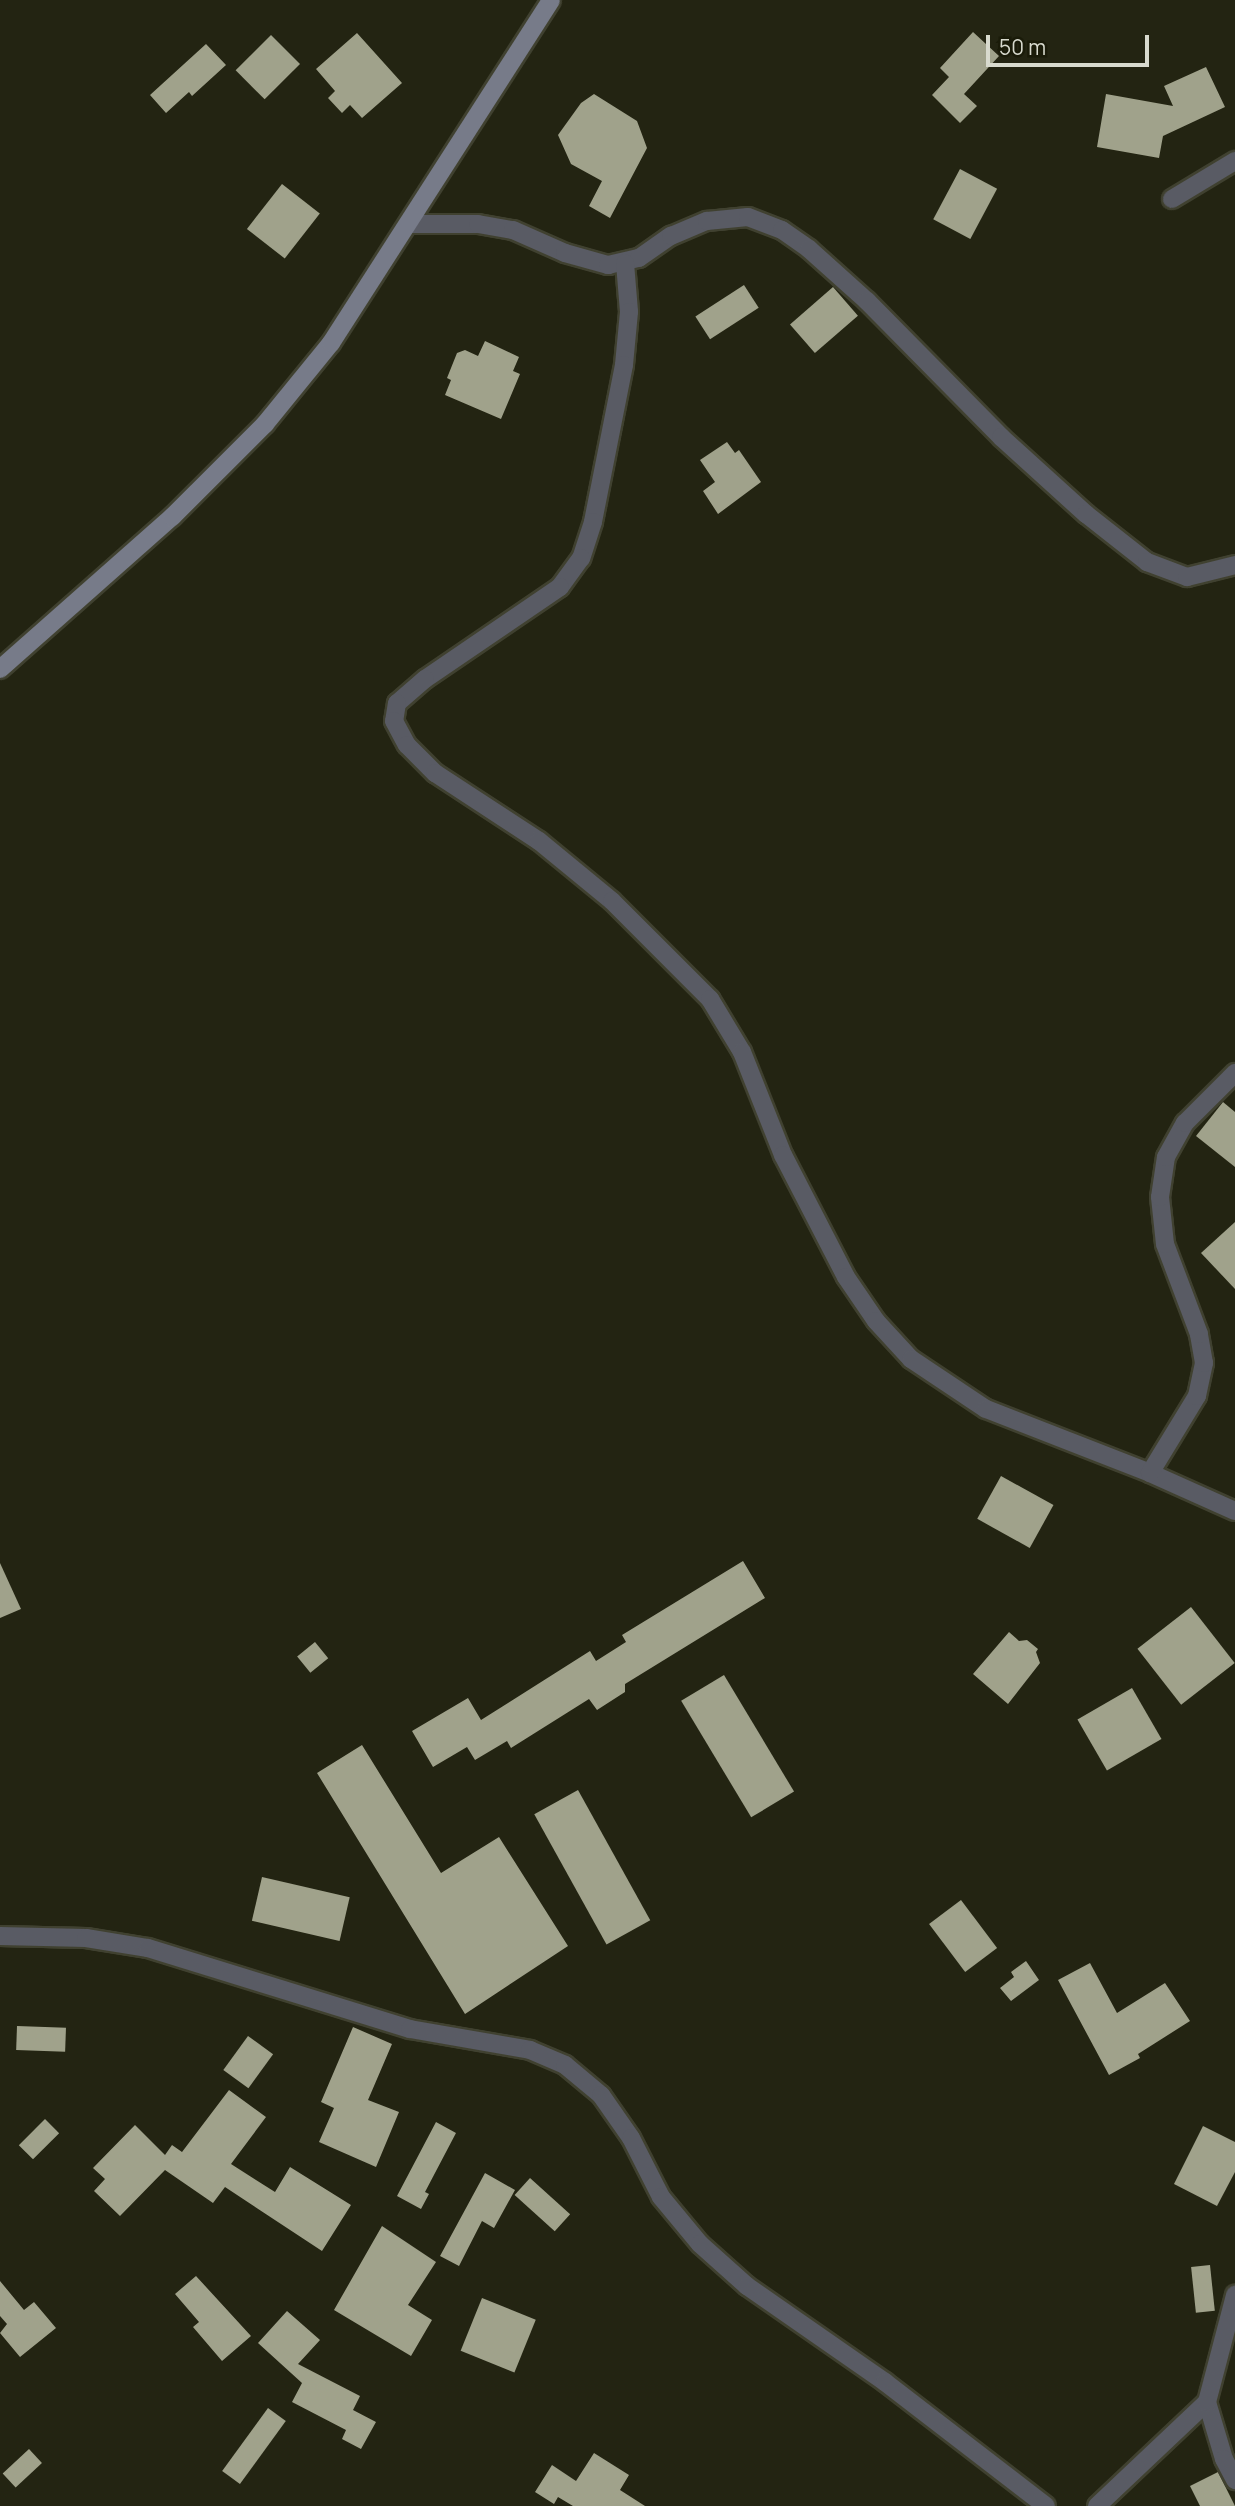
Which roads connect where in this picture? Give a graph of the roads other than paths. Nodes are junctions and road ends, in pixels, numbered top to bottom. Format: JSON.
{"nodes":[{"id":1,"x":551,"y":0,"type":"edge"},
{"id":2,"x":1235,"y":161,"type":"edge"},
{"id":3,"x":1172,"y":199,"type":"dead end"},
{"id":4,"x":408,"y":224,"type":"junction"},
{"id":5,"x":625,"y":263,"type":"junction"},
{"id":6,"x":1235,"y":565,"type":"edge"},
{"id":7,"x":0,"y":669,"type":"edge"},
{"id":8,"x":1235,"y":1073,"type":"edge"},
{"id":9,"x":1150,"y":1473,"type":"junction"},
{"id":10,"x":1235,"y":1511,"type":"edge"},
{"id":11,"x":0,"y":1936,"type":"edge"},
{"id":12,"x":1235,"y":2295,"type":"edge"},
{"id":13,"x":1207,"y":2402,"type":"junction"},
{"id":14,"x":1235,"y":2480,"type":"edge"},
{"id":15,"x":1046,"y":2506,"type":"edge"},
{"id":16,"x":1097,"y":2506,"type":"edge"}],
"edges":[{"from":1,"to":4,"type":"main road"},
{"from":2,"to":3,"type":"street"},
{"from":4,"to":5,"type":"street"},
{"from":4,"to":7,"type":"main road"},
{"from":5,"to":6,"type":"street"},
{"from":5,"to":9,"type":"street"},
{"from":8,"to":9,"type":"street"},
{"from":9,"to":10,"type":"street"},
{"from":11,"to":15,"type":"street"},
{"from":12,"to":13,"type":"street"},
{"from":13,"to":14,"type":"street"},
{"from":13,"to":16,"type":"street"}]}
